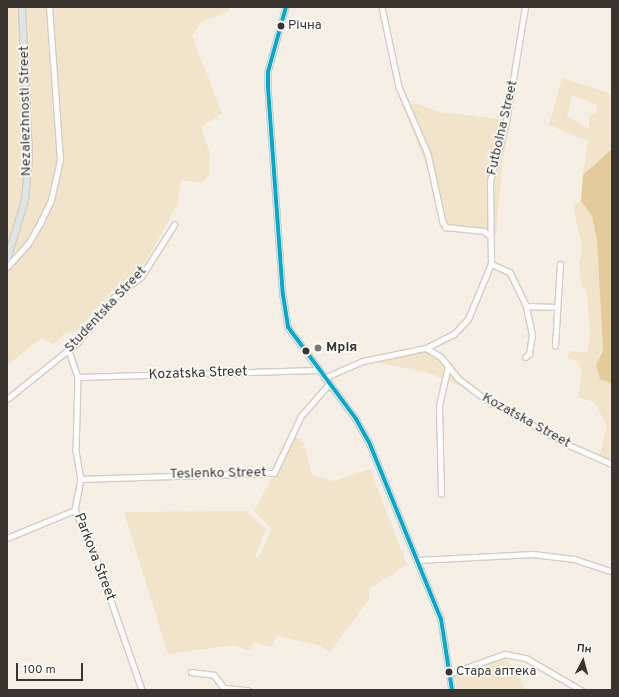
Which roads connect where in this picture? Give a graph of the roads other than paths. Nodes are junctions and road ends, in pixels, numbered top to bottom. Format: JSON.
{"nodes":[{"id":1,"x":22,"y":7,"type":"edge"},
{"id":2,"x":49,"y":7,"type":"edge"},
{"id":3,"x":286,"y":7,"type":"edge"},
{"id":4,"x":382,"y":7,"type":"edge"},
{"id":5,"x":525,"y":7,"type":"edge"},
{"id":6,"x":174,"y":225,"type":"dead end"},
{"id":7,"x":490,"y":236,"type":"junction"},
{"id":8,"x":7,"y":260,"type":"edge"},
{"id":9,"x":492,"y":264,"type":"junction"},
{"id":10,"x":560,"y":264,"type":"dead end"},
{"id":11,"x":7,"y":267,"type":"edge"},
{"id":12,"x":526,"y":306,"type":"junction"},
{"id":13,"x":557,"y":307,"type":"junction"},
{"id":14,"x":555,"y":346,"type":"dead end"},
{"id":15,"x":426,"y":348,"type":"junction"},
{"id":16,"x":69,"y":351,"type":"junction"},
{"id":17,"x":525,"y":357,"type":"dead end"},
{"id":18,"x":448,"y":366,"type":"junction"},
{"id":19,"x":318,"y":370,"type":"junction"},
{"id":20,"x":78,"y":377,"type":"junction"},
{"id":21,"x":324,"y":378,"type":"junction"},
{"id":22,"x":329,"y":384,"type":"junction"},
{"id":23,"x":7,"y":399,"type":"edge"},
{"id":24,"x":612,"y":464,"type":"edge"},
{"id":25,"x":81,"y":479,"type":"junction"},
{"id":26,"x":441,"y":494,"type":"dead end"},
{"id":27,"x":75,"y":510,"type":"junction"},
{"id":28,"x":7,"y":538,"type":"edge"},
{"id":29,"x":417,"y":560,"type":"junction"},
{"id":30,"x":612,"y":571,"type":"edge"},
{"id":31,"x":191,"y":672,"type":"dead end"},
{"id":32,"x":449,"y":674,"type":"junction"},
{"id":33,"x":142,"y":690,"type":"edge"},
{"id":34,"x":248,"y":690,"type":"edge"},
{"id":35,"x":452,"y":690,"type":"edge"},
{"id":36,"x":580,"y":690,"type":"edge"}],
"edges":[{"from":1,"to":8,"type":"main road","name":"Nezalezhnosti Street"},
{"from":2,"to":11,"type":"street"},
{"from":3,"to":19,"type":"street"},
{"from":4,"to":7,"type":"street"},
{"from":5,"to":7,"type":"street","name":"Futbolna Street"},
{"from":6,"to":16,"type":"street","name":"Studentska Street"},
{"from":7,"to":9,"type":"street","name":"Futbolna Street"},
{"from":9,"to":12,"type":"street"},
{"from":9,"to":15,"type":"street"},
{"from":10,"to":13,"type":"street"},
{"from":12,"to":13,"type":"street"},
{"from":12,"to":17,"type":"street"},
{"from":13,"to":14,"type":"street"},
{"from":15,"to":18,"type":"street","name":"Kozatska Street"},
{"from":15,"to":21,"type":"street"},
{"from":16,"to":20,"type":"street","name":"Parkova Street"},
{"from":16,"to":23,"type":"street","name":"Studentska Street"},
{"from":18,"to":24,"type":"street","name":"Kozatska Street"},
{"from":18,"to":26,"type":"street"},
{"from":19,"to":20,"type":"street","name":"Kozatska Street"},
{"from":19,"to":21,"type":"street"},
{"from":20,"to":25,"type":"street","name":"Parkova Street"},
{"from":21,"to":22,"type":"street"},
{"from":22,"to":25,"type":"street","name":"Teslenko Street"},
{"from":22,"to":29,"type":"street"},
{"from":25,"to":27,"type":"street","name":"Parkova Street"},
{"from":27,"to":28,"type":"street"},
{"from":27,"to":33,"type":"street","name":"Parkova Street"},
{"from":29,"to":30,"type":"street"},
{"from":29,"to":32,"type":"street"},
{"from":31,"to":34,"type":"street"},
{"from":32,"to":35,"type":"street"},
{"from":32,"to":36,"type":"street"}]}
